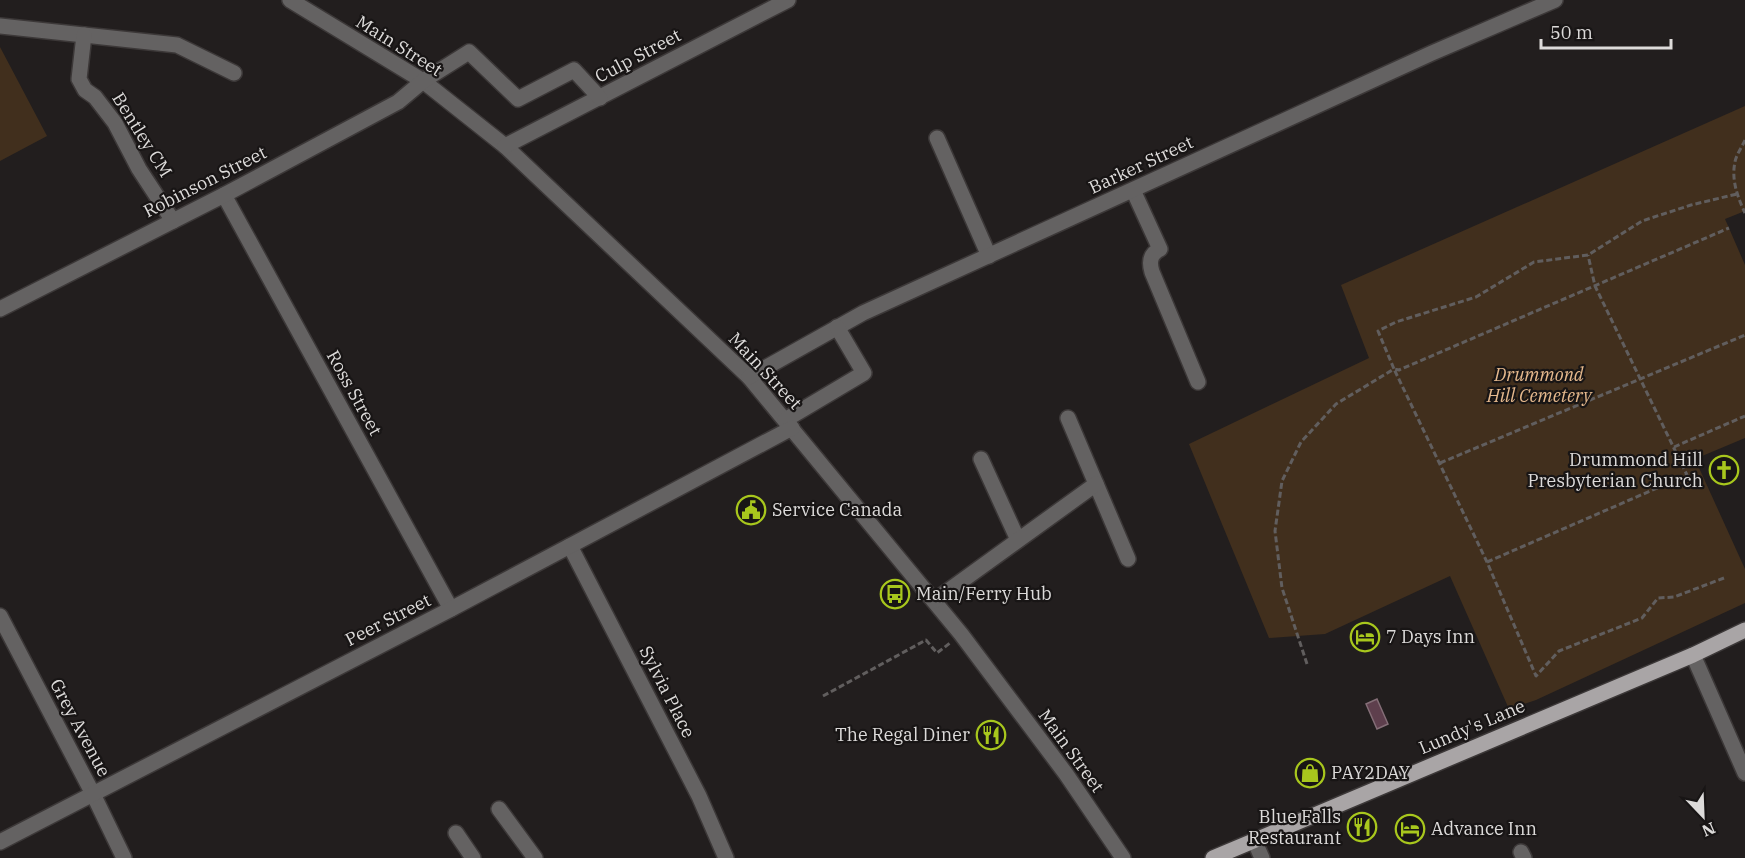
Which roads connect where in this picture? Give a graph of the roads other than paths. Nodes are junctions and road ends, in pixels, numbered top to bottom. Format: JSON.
{"nodes":[{"id":1,"x":290,"y":0,"type":"edge"},
{"id":2,"x":788,"y":0,"type":"edge"},
{"id":3,"x":1555,"y":0,"type":"edge"},
{"id":4,"x":0,"y":26,"type":"edge"},
{"id":5,"x":84,"y":35,"type":"junction"},
{"id":6,"x":234,"y":74,"type":"dead end"},
{"id":7,"x":423,"y":81,"type":"junction"},
{"id":8,"x":600,"y":98,"type":"junction"},
{"id":9,"x":937,"y":138,"type":"dead end"},
{"id":10,"x":506,"y":146,"type":"junction"},
{"id":11,"x":1133,"y":190,"type":"junction"},
{"id":12,"x":224,"y":195,"type":"junction"},
{"id":13,"x":173,"y":221,"type":"junction"},
{"id":14,"x":989,"y":256,"type":"junction"},
{"id":15,"x":0,"y":309,"type":"edge"},
{"id":16,"x":837,"y":327,"type":"junction"},
{"id":17,"x":749,"y":377,"type":"junction"},
{"id":18,"x":1198,"y":382,"type":"dead end"},
{"id":19,"x":1068,"y":418,"type":"dead end"},
{"id":20,"x":789,"y":424,"type":"junction"},
{"id":21,"x":981,"y":459,"type":"dead end"},
{"id":22,"x":1096,"y":484,"type":"junction"},
{"id":23,"x":1018,"y":540,"type":"junction"},
{"id":24,"x":570,"y":546,"type":"junction"},
{"id":25,"x":1128,"y":559,"type":"dead end"},
{"id":26,"x":934,"y":601,"type":"junction"},
{"id":27,"x":451,"y":609,"type":"junction"},
{"id":28,"x":0,"y":616,"type":"edge"},
{"id":29,"x":1745,"y":630,"type":"edge"},
{"id":30,"x":1693,"y":655,"type":"junction"},
{"id":31,"x":1745,"y":772,"type":"edge"},
{"id":32,"x":93,"y":794,"type":"junction"},
{"id":33,"x":499,"y":809,"type":"dead end"},
{"id":34,"x":456,"y":832,"type":"dead end"},
{"id":35,"x":1254,"y":840,"type":"junction"},
{"id":36,"x":0,"y":842,"type":"edge"},
{"id":37,"x":124,"y":858,"type":"edge"},
{"id":38,"x":473,"y":858,"type":"edge"},
{"id":39,"x":534,"y":858,"type":"edge"},
{"id":40,"x":726,"y":858,"type":"edge"},
{"id":41,"x":1123,"y":858,"type":"edge"},
{"id":42,"x":1213,"y":858,"type":"edge"},
{"id":43,"x":1262,"y":858,"type":"edge"}],
"edges":[{"from":1,"to":7,"type":"street","name":"Main Street"},
{"from":2,"to":8,"type":"street","name":"Culp Street"},
{"from":3,"to":11,"type":"street","name":"Barker Street"},
{"from":4,"to":5,"type":"street"},
{"from":5,"to":6,"type":"street"},
{"from":5,"to":13,"type":"street","name":"Bentley CM"},
{"from":7,"to":8,"type":"street","name":"Robinson Street"},
{"from":7,"to":10,"type":"street","name":"Main Street"},
{"from":7,"to":12,"type":"street","name":"Robinson Street"},
{"from":8,"to":10,"type":"street","name":"Culp Street"},
{"from":9,"to":14,"type":"street"},
{"from":10,"to":17,"type":"street","name":"Main Street"},
{"from":11,"to":14,"type":"street","name":"Barker Street"},
{"from":11,"to":18,"type":"street"},
{"from":12,"to":13,"type":"street","name":"Robinson Street"},
{"from":12,"to":27,"type":"street","name":"Ross Street"},
{"from":13,"to":15,"type":"street","name":"Robinson Street"},
{"from":14,"to":16,"type":"street","name":"Barker Street"},
{"from":16,"to":17,"type":"street","name":"Barker Street"},
{"from":16,"to":20,"type":"street","name":"Peer Street"},
{"from":17,"to":20,"type":"street","name":"Main Street"},
{"from":19,"to":22,"type":"street"},
{"from":20,"to":24,"type":"street","name":"Peer Street"},
{"from":20,"to":26,"type":"street","name":"Main Street"},
{"from":21,"to":23,"type":"street"},
{"from":22,"to":23,"type":"street"},
{"from":22,"to":25,"type":"street"},
{"from":23,"to":26,"type":"street"},
{"from":24,"to":27,"type":"street","name":"Peer Street"},
{"from":24,"to":40,"type":"street","name":"Sylvia Place"},
{"from":26,"to":41,"type":"street","name":"Main Street"},
{"from":27,"to":32,"type":"street","name":"Peer Street"},
{"from":28,"to":32,"type":"street","name":"Grey Avenue"},
{"from":29,"to":30,"type":"main road","name":"Lundy's Lane"},
{"from":30,"to":31,"type":"street"},
{"from":30,"to":35,"type":"main road","name":"Lundy's Lane"},
{"from":32,"to":36,"type":"street","name":"Peer Street"},
{"from":32,"to":37,"type":"street","name":"Grey Avenue"},
{"from":33,"to":39,"type":"street"},
{"from":34,"to":38,"type":"street"},
{"from":35,"to":42,"type":"main road","name":"Lundy's Lane"},
{"from":35,"to":43,"type":"street"}]}
